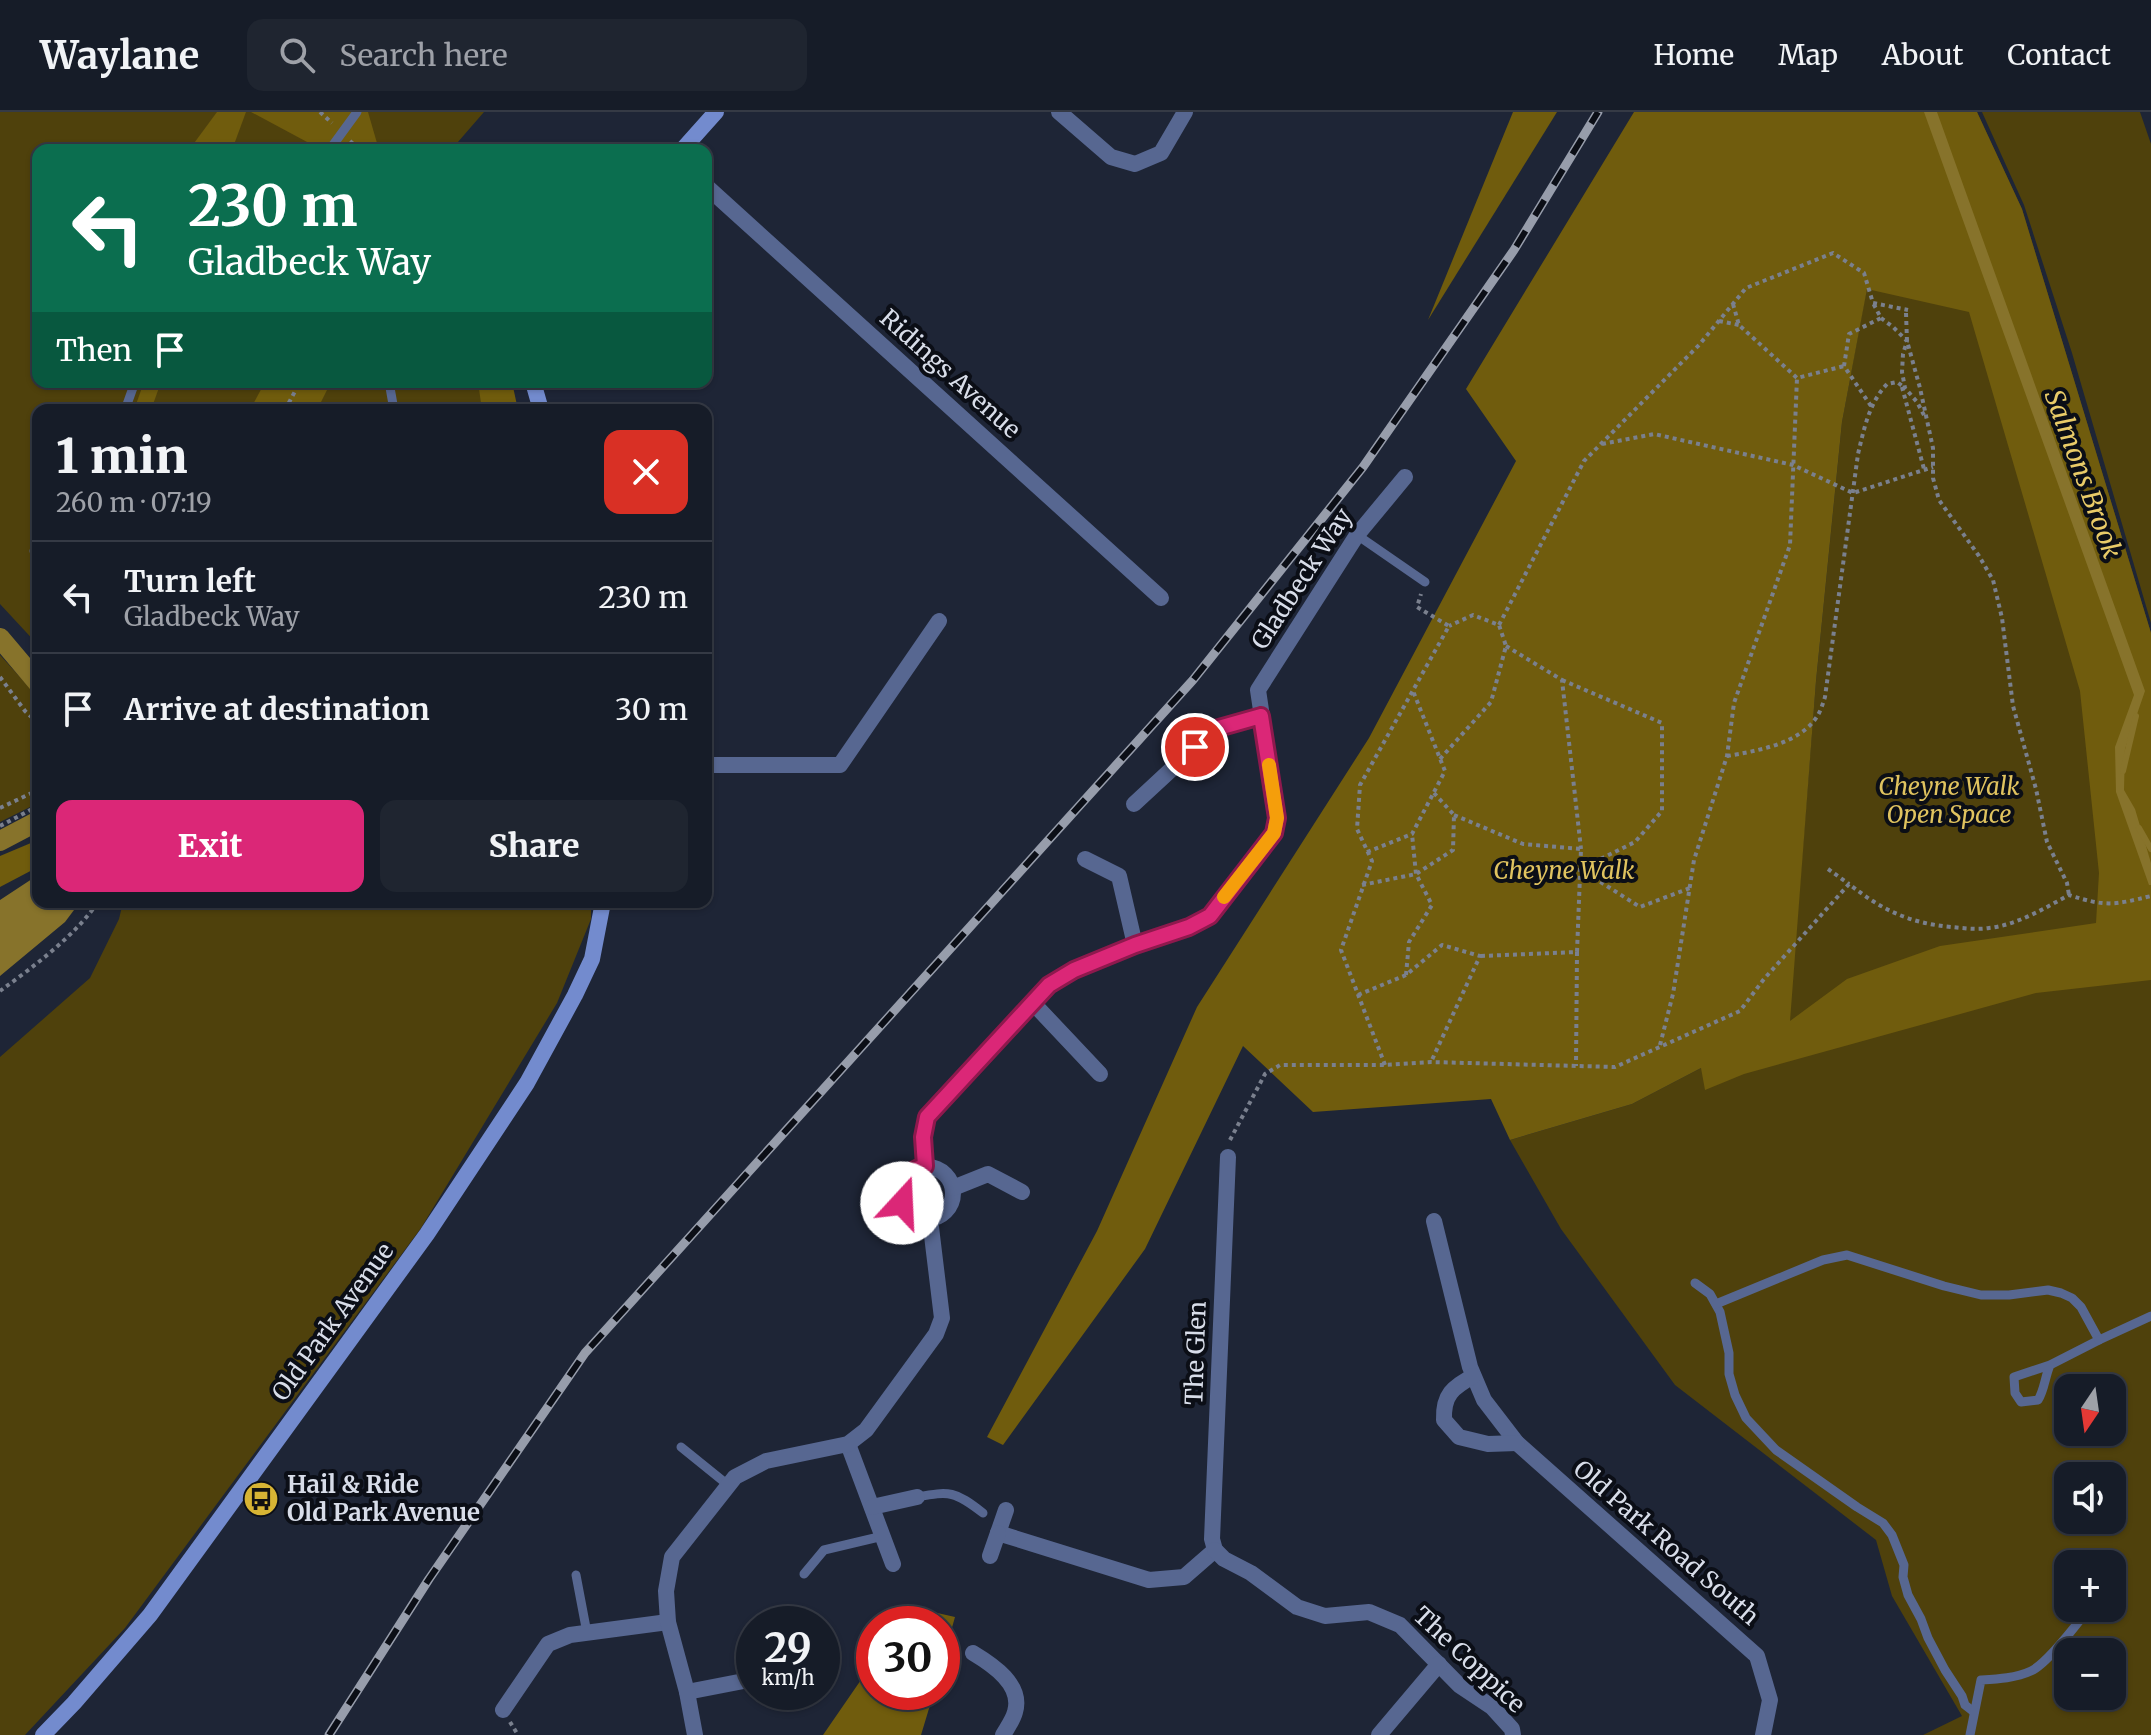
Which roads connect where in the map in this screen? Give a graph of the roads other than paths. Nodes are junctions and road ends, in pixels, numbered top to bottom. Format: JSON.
{"nodes":[{"id":1,"x":357,"y":112,"type":"edge"},
{"id":2,"x":716,"y":112,"type":"edge"},
{"id":3,"x":1059,"y":112,"type":"edge"},
{"id":4,"x":1185,"y":112,"type":"edge"},
{"id":5,"x":334,"y":144,"type":"edge"},
{"id":6,"x":687,"y":144,"type":"edge"},
{"id":7,"x":712,"y":191,"type":"edge"},
{"id":8,"x":1405,"y":477,"type":"dead end"},
{"id":9,"x":1357,"y":535,"type":"junction"},
{"id":10,"x":1425,"y":582,"type":"dead end"},
{"id":11,"x":1161,"y":598,"type":"dead end"},
{"id":12,"x":939,"y":621,"type":"dead end"},
{"id":13,"x":1261,"y":716,"type":"junction"},
{"id":14,"x":712,"y":765,"type":"edge"},
{"id":15,"x":1134,"y":804,"type":"dead end"},
{"id":16,"x":1085,"y":859,"type":"dead end"},
{"id":17,"x":602,"y":908,"type":"edge"},
{"id":18,"x":1135,"y":945,"type":"junction"},
{"id":19,"x":1033,"y":1003,"type":"junction"},
{"id":20,"x":1100,"y":1074,"type":"dead end"},
{"id":21,"x":1228,"y":1157,"type":"road end"},
{"id":22,"x":925,"y":1166,"type":"junction"},
{"id":23,"x":953,"y":1188,"type":"junction"},
{"id":24,"x":1022,"y":1192,"type":"dead end"},
{"id":25,"x":930,"y":1219,"type":"junction"},
{"id":26,"x":1434,"y":1221,"type":"dead end"},
{"id":27,"x":1695,"y":1283,"type":"dead end"},
{"id":28,"x":1716,"y":1304,"type":"junction"},
{"id":29,"x":2151,"y":1316,"type":"edge"},
{"id":30,"x":2099,"y":1340,"type":"junction"},
{"id":31,"x":2050,"y":1365,"type":"junction"},
{"id":32,"x":1473,"y":1376,"type":"junction"},
{"id":33,"x":1517,"y":1443,"type":"junction"},
{"id":34,"x":848,"y":1444,"type":"junction"},
{"id":35,"x":681,"y":1447,"type":"dead end"},
{"id":36,"x":728,"y":1485,"type":"junction"},
{"id":37,"x":917,"y":1497,"type":"joint"},
{"id":38,"x":872,"y":1507,"type":"junction"},
{"id":39,"x":1006,"y":1510,"type":"dead end"},
{"id":40,"x":983,"y":1513,"type":"dead end"},
{"id":41,"x":998,"y":1533,"type":"junction"},
{"id":42,"x":883,"y":1536,"type":"junction"},
{"id":43,"x":1215,"y":1550,"type":"junction"},
{"id":44,"x":990,"y":1556,"type":"dead end"},
{"id":45,"x":893,"y":1564,"type":"dead end"},
{"id":46,"x":804,"y":1574,"type":"dead end"},
{"id":47,"x":576,"y":1575,"type":"dead end"},
{"id":48,"x":668,"y":1622,"type":"junction"},
{"id":49,"x":2079,"y":1622,"type":"edge"},
{"id":50,"x":587,"y":1633,"type":"junction"},
{"id":51,"x":973,"y":1653,"type":"dead end"},
{"id":52,"x":1439,"y":1664,"type":"junction"},
{"id":53,"x":736,"y":1682,"type":"edge"},
{"id":54,"x":687,"y":1692,"type":"junction"},
{"id":55,"x":503,"y":1710,"type":"dead end"},
{"id":56,"x":1974,"y":1712,"type":"junction"},
{"id":57,"x":43,"y":1735,"type":"edge"},
{"id":58,"x":695,"y":1735,"type":"edge"},
{"id":59,"x":1003,"y":1735,"type":"edge"},
{"id":60,"x":1379,"y":1735,"type":"edge"},
{"id":61,"x":1513,"y":1735,"type":"edge"},
{"id":62,"x":1763,"y":1735,"type":"edge"},
{"id":63,"x":1970,"y":1735,"type":"edge"}],
"edges":[{"from":1,"to":5,"type":"lane"},
{"from":2,"to":6,"type":"street"},
{"from":3,"to":4,"type":"street"},
{"from":7,"to":11,"type":"street","name":"Ridings Avenue"},
{"from":8,"to":9,"type":"street","name":"Gladbeck Way"},
{"from":9,"to":10,"type":"lane"},
{"from":9,"to":13,"type":"street","name":"Gladbeck Way"},
{"from":12,"to":14,"type":"street"},
{"from":13,"to":15,"type":"street"},
{"from":13,"to":18,"type":"street","name":"Gladbeck Way"},
{"from":16,"to":18,"type":"street"},
{"from":17,"to":57,"type":"street","name":"Old Park Avenue"},
{"from":18,"to":19,"type":"street","name":"Gladbeck Way"},
{"from":19,"to":20,"type":"street"},
{"from":19,"to":22,"type":"street","name":"Gladbeck Way"},
{"from":21,"to":43,"type":"street","name":"The Glen"},
{"from":22,"to":23,"type":"street"},
{"from":22,"to":25,"type":"street"},
{"from":23,"to":24,"type":"street"},
{"from":23,"to":25,"type":"street"},
{"from":25,"to":34,"type":"street"},
{"from":26,"to":32,"type":"street","name":"Old Park Road South"},
{"from":27,"to":28,"type":"lane"},
{"from":28,"to":30,"type":"lane"},
{"from":28,"to":56,"type":"lane"},
{"from":29,"to":30,"type":"lane"},
{"from":30,"to":31,"type":"lane"},
{"from":31,"to":31,"type":"lane"},
{"from":32,"to":33,"type":"street","name":"Old Park Road South"},
{"from":32,"to":33,"type":"street"},
{"from":33,"to":62,"type":"street","name":"Old Park Road South"},
{"from":34,"to":36,"type":"street"},
{"from":34,"to":38,"type":"street"},
{"from":35,"to":36,"type":"lane"},
{"from":36,"to":48,"type":"street"},
{"from":37,"to":38,"type":"street"},
{"from":37,"to":40,"type":"lane"},
{"from":38,"to":42,"type":"street"},
{"from":39,"to":41,"type":"street"},
{"from":41,"to":43,"type":"street"},
{"from":41,"to":44,"type":"street"},
{"from":42,"to":45,"type":"street"},
{"from":42,"to":46,"type":"lane"},
{"from":43,"to":52,"type":"street","name":"The Coppice"},
{"from":47,"to":50,"type":"lane"},
{"from":48,"to":50,"type":"street"},
{"from":48,"to":54,"type":"street"},
{"from":49,"to":56,"type":"lane"},
{"from":50,"to":55,"type":"street"},
{"from":51,"to":59,"type":"street"},
{"from":52,"to":60,"type":"street"},
{"from":52,"to":61,"type":"street","name":"The Coppice"},
{"from":53,"to":54,"type":"street"},
{"from":54,"to":58,"type":"street"},
{"from":56,"to":63,"type":"lane"}]}
